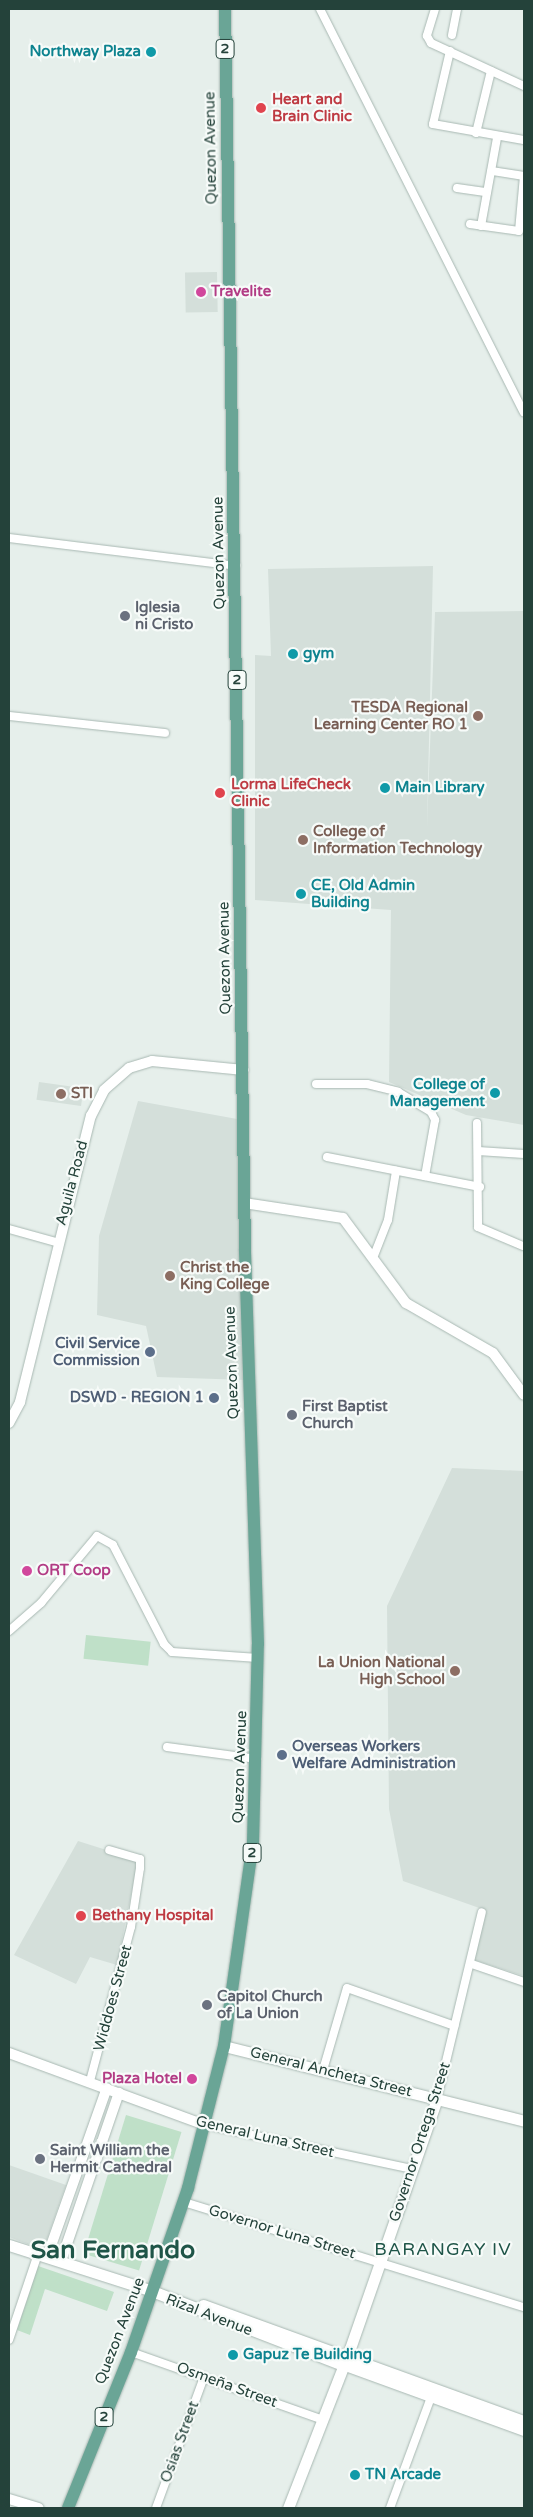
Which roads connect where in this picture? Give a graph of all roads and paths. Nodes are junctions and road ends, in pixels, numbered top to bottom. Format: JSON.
{"nodes":[{"id":1,"x":225,"y":9,"type":"edge"},
{"id":2,"x":320,"y":9,"type":"edge"},
{"id":3,"x":435,"y":9,"type":"edge"},
{"id":4,"x":457,"y":9,"type":"edge"},
{"id":5,"x":452,"y":36,"type":"dead end"},
{"id":6,"x":450,"y":51,"type":"junction"},
{"id":7,"x":491,"y":71,"type":"junction"},
{"id":8,"x":524,"y":86,"type":"edge"},
{"id":9,"x":476,"y":133,"type":"junction"},
{"id":10,"x":497,"y":138,"type":"junction"},
{"id":11,"x":524,"y":140,"type":"edge"},
{"id":12,"x":490,"y":171,"type":"junction"},
{"id":13,"x":457,"y":188,"type":"dead end"},
{"id":14,"x":487,"y":192,"type":"junction"},
{"id":15,"x":470,"y":224,"type":"dead end"},
{"id":16,"x":482,"y":226,"type":"junction"},
{"id":17,"x":524,"y":412,"type":"edge"},
{"id":18,"x":9,"y":538,"type":"edge"},
{"id":19,"x":236,"y":566,"type":"junction"},
{"id":20,"x":9,"y":716,"type":"edge"},
{"id":21,"x":165,"y":734,"type":"dead end"},
{"id":22,"x":244,"y":1070,"type":"junction"},
{"id":23,"x":316,"y":1084,"type":"dead end"},
{"id":24,"x":477,"y":1123,"type":"dead end"},
{"id":25,"x":478,"y":1151,"type":"junction"},
{"id":26,"x":524,"y":1154,"type":"edge"},
{"id":27,"x":328,"y":1157,"type":"dead end"},
{"id":28,"x":396,"y":1171,"type":"junction"},
{"id":29,"x":425,"y":1176,"type":"junction"},
{"id":30,"x":480,"y":1187,"type":"junction"},
{"id":31,"x":244,"y":1202,"type":"junction"},
{"id":32,"x":9,"y":1229,"type":"edge"},
{"id":33,"x":56,"y":1242,"type":"junction"},
{"id":34,"x":523,"y":1246,"type":"edge"},
{"id":35,"x":373,"y":1258,"type":"junction"},
{"id":36,"x":524,"y":1395,"type":"edge"},
{"id":37,"x":9,"y":1423,"type":"edge"},
{"id":38,"x":9,"y":1631,"type":"edge"},
{"id":39,"x":258,"y":1658,"type":"junction"},
{"id":40,"x":168,"y":1747,"type":"dead end"},
{"id":41,"x":257,"y":1759,"type":"junction"},
{"id":42,"x":109,"y":1850,"type":"dead end"},
{"id":43,"x":482,"y":1912,"type":"dead end"},
{"id":44,"x":472,"y":1964,"type":"junction"},
{"id":45,"x":524,"y":1982,"type":"edge"},
{"id":46,"x":456,"y":2026,"type":"junction"},
{"id":47,"x":224,"y":2046,"type":"junction"},
{"id":48,"x":9,"y":2053,"type":"edge"},
{"id":49,"x":323,"y":2070,"type":"junction"},
{"id":50,"x":90,"y":2081,"type":"junction"},
{"id":51,"x":107,"y":2088,"type":"junction"},
{"id":52,"x":118,"y":2093,"type":"junction"},
{"id":53,"x":437,"y":2099,"type":"junction"},
{"id":54,"x":524,"y":2121,"type":"edge"},
{"id":55,"x":205,"y":2125,"type":"junction"},
{"id":56,"x":412,"y":2169,"type":"junction"},
{"id":57,"x":184,"y":2202,"type":"junction"},
{"id":58,"x":9,"y":2245,"type":"edge"},
{"id":59,"x":42,"y":2256,"type":"junction"},
{"id":60,"x":60,"y":2261,"type":"junction"},
{"id":61,"x":380,"y":2262,"type":"junction"},
{"id":62,"x":152,"y":2292,"type":"junction"},
{"id":63,"x":524,"y":2307,"type":"edge"},
{"id":64,"x":9,"y":2340,"type":"edge"},
{"id":65,"x":131,"y":2352,"type":"junction"},
{"id":66,"x":345,"y":2361,"type":"junction"},
{"id":67,"x":204,"y":2377,"type":"junction"},
{"id":68,"x":431,"y":2397,"type":"junction"},
{"id":69,"x":323,"y":2420,"type":"junction"},
{"id":70,"x":524,"y":2420,"type":"edge"},
{"id":71,"x":524,"y":2431,"type":"edge"},
{"id":72,"x":9,"y":2500,"type":"edge"},
{"id":73,"x":39,"y":2508,"type":"edge"},
{"id":74,"x":68,"y":2508,"type":"edge"},
{"id":75,"x":156,"y":2508,"type":"edge"},
{"id":76,"x":288,"y":2508,"type":"edge"},
{"id":77,"x":390,"y":2508,"type":"edge"}],
"edges":[{"from":1,"to":19,"type":"main road","name":"Quezon Avenue","number":"2"},
{"from":2,"to":17,"type":"street"},
{"from":3,"to":6,"type":"street"},
{"from":4,"to":5,"type":"street"},
{"from":6,"to":7,"type":"street"},
{"from":6,"to":9,"type":"street"},
{"from":7,"to":8,"type":"street"},
{"from":7,"to":9,"type":"street"},
{"from":9,"to":10,"type":"street"},
{"from":10,"to":11,"type":"street"},
{"from":10,"to":12,"type":"street"},
{"from":12,"to":14,"type":"street"},
{"from":12,"to":16,"type":"street"},
{"from":13,"to":14,"type":"street"},
{"from":14,"to":16,"type":"street"},
{"from":15,"to":16,"type":"street"},
{"from":18,"to":19,"type":"street"},
{"from":19,"to":22,"type":"main road","name":"Quezon Avenue","number":"2"},
{"from":20,"to":21,"type":"street"},
{"from":22,"to":31,"type":"main road","name":"Quezon Avenue","number":"2"},
{"from":22,"to":33,"type":"street","name":"Aguila Road"},
{"from":23,"to":29,"type":"street"},
{"from":24,"to":25,"type":"street"},
{"from":25,"to":26,"type":"street"},
{"from":25,"to":30,"type":"street"},
{"from":27,"to":28,"type":"street"},
{"from":28,"to":29,"type":"street"},
{"from":28,"to":35,"type":"street"},
{"from":29,"to":30,"type":"street"},
{"from":30,"to":34,"type":"street"},
{"from":31,"to":35,"type":"street"},
{"from":31,"to":39,"type":"main road","name":"Quezon Avenue","number":"2"},
{"from":32,"to":33,"type":"street"},
{"from":33,"to":37,"type":"street","name":"Aguila Road"},
{"from":35,"to":36,"type":"street"},
{"from":38,"to":39,"type":"street"},
{"from":39,"to":41,"type":"main road","name":"Quezon Avenue","number":"2"},
{"from":40,"to":41,"type":"street"},
{"from":41,"to":47,"type":"main road","name":"Quezon Avenue","number":"2"},
{"from":42,"to":50,"type":"street","name":"Widdoes Street"},
{"from":43,"to":44,"type":"street","name":"Governor Ortega Street"},
{"from":44,"to":45,"type":"street"},
{"from":44,"to":46,"type":"street","name":"Governor Ortega Street"},
{"from":46,"to":49,"type":"street"},
{"from":46,"to":53,"type":"street","name":"Governor Ortega Street"},
{"from":47,"to":49,"type":"main road","name":"General Ancheta Street"},
{"from":47,"to":55,"type":"main road","name":"Quezon Avenue","number":"2"},
{"from":48,"to":50,"type":"street","name":"General Luna Street"},
{"from":49,"to":53,"type":"main road","name":"General Ancheta Street"},
{"from":50,"to":51,"type":"street","name":"General Luna Street"},
{"from":51,"to":52,"type":"street","name":"General Luna Street"},
{"from":51,"to":59,"type":"street"},
{"from":52,"to":55,"type":"street","name":"General Luna Street"},
{"from":52,"to":60,"type":"street"},
{"from":53,"to":54,"type":"main road","name":"General Ancheta Street"},
{"from":53,"to":56,"type":"main road","name":"Governor Ortega Street"},
{"from":55,"to":56,"type":"street","name":"General Luna Street"},
{"from":55,"to":57,"type":"main road","name":"Quezon Avenue","number":"2"},
{"from":56,"to":61,"type":"main road","name":"Governor Ortega Street"},
{"from":57,"to":61,"type":"street","name":"Governor Luna Street"},
{"from":57,"to":62,"type":"main road","name":"Quezon Avenue","number":"2"},
{"from":58,"to":59,"type":"main road","name":"Rizal Avenue"},
{"from":59,"to":60,"type":"main road","name":"Rizal Avenue"},
{"from":59,"to":64,"type":"street"},
{"from":60,"to":62,"type":"main road","name":"Rizal Avenue"},
{"from":61,"to":63,"type":"street","name":"Governor Luna Street"},
{"from":61,"to":66,"type":"main road","name":"Governor Ortega Street"},
{"from":62,"to":65,"type":"main road","name":"Quezon Avenue","number":"2"},
{"from":62,"to":66,"type":"main road","name":"Rizal Avenue"},
{"from":65,"to":67,"type":"street","name":"Osmeña Street"},
{"from":65,"to":74,"type":"main road","name":"Quezon Avenue","number":"2"},
{"from":66,"to":68,"type":"street","name":"Rizal Avenue"},
{"from":66,"to":69,"type":"main road","name":"Governor Ortega Street"},
{"from":66,"to":70,"type":"street","name":"Rizal Avenue"},
{"from":67,"to":69,"type":"street","name":"Osmeña Street"},
{"from":67,"to":75,"type":"street","name":"Osias Street"},
{"from":68,"to":71,"type":"street","name":"Rizal Avenue"},
{"from":68,"to":77,"type":"street"},
{"from":69,"to":76,"type":"main road","name":"Governor Ortega Street"},
{"from":72,"to":73,"type":"street"}]}
